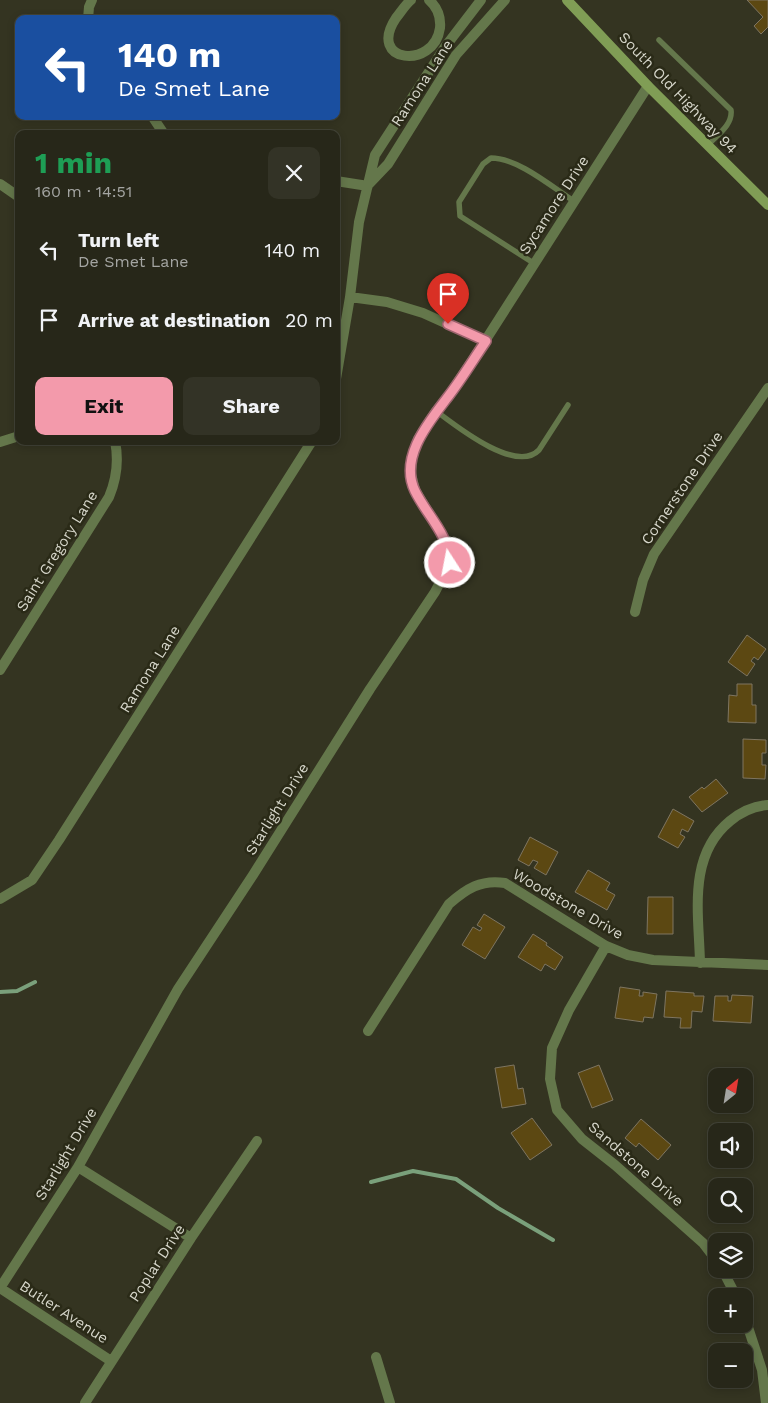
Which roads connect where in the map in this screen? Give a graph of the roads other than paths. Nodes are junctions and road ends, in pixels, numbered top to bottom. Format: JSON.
{"nodes":[{"id":1,"x":92,"y":0,"type":"edge"},
{"id":2,"x":411,"y":0,"type":"edge"},
{"id":3,"x":429,"y":0,"type":"edge"},
{"id":4,"x":481,"y":0,"type":"edge"},
{"id":5,"x":505,"y":0,"type":"edge"},
{"id":6,"x":569,"y":1,"type":"edge"},
{"id":7,"x":88,"y":15,"type":"edge"},
{"id":8,"x":435,"y":40,"type":"junction"},
{"id":9,"x":660,"y":40,"type":"dead end"},
{"id":10,"x":445,"y":46,"type":"junction"},
{"id":11,"x":456,"y":55,"type":"junction"},
{"id":12,"x":648,"y":86,"type":"junction"},
{"id":13,"x":395,"y":122,"type":"junction"},
{"id":14,"x":408,"y":131,"type":"junction"},
{"id":15,"x":708,"y":145,"type":"junction"},
{"id":16,"x":340,"y":182,"type":"edge"},
{"id":17,"x":0,"y":184,"type":"edge"},
{"id":18,"x":368,"y":186,"type":"junction"},
{"id":19,"x":15,"y":194,"type":"edge"},
{"id":20,"x":575,"y":202,"type":"junction"},
{"id":21,"x":768,"y":206,"type":"edge"},
{"id":22,"x":535,"y":264,"type":"junction"},
{"id":23,"x":350,"y":297,"type":"junction"},
{"id":24,"x":486,"y":341,"type":"junction"},
{"id":25,"x":340,"y":357,"type":"edge"},
{"id":26,"x":768,"y":388,"type":"edge"},
{"id":27,"x":568,"y":405,"type":"dead end"},
{"id":28,"x":436,"y":411,"type":"junction"},
{"id":29,"x":15,"y":437,"type":"edge"},
{"id":30,"x":0,"y":442,"type":"edge"},
{"id":31,"x":116,"y":445,"type":"edge"},
{"id":32,"x":309,"y":445,"type":"edge"},
{"id":33,"x":635,"y":612,"type":"dead end"},
{"id":34,"x":0,"y":670,"type":"edge"},
{"id":35,"x":768,"y":805,"type":"edge"},
{"id":36,"x":0,"y":899,"type":"edge"},
{"id":37,"x":606,"y":946,"type":"junction"},
{"id":38,"x":700,"y":963,"type":"junction"},
{"id":39,"x":768,"y":965,"type":"edge"},
{"id":40,"x":368,"y":1031,"type":"dead end"},
{"id":41,"x":257,"y":1141,"type":"dead end"},
{"id":42,"x":78,"y":1167,"type":"junction"},
{"id":43,"x":191,"y":1238,"type":"junction"},
{"id":44,"x":708,"y":1250,"type":"edge"},
{"id":45,"x":0,"y":1288,"type":"edge"},
{"id":46,"x":750,"y":1333,"type":"edge"},
{"id":47,"x":376,"y":1357,"type":"dead end"},
{"id":48,"x":111,"y":1361,"type":"junction"},
{"id":49,"x":85,"y":1403,"type":"edge"},
{"id":50,"x":390,"y":1403,"type":"edge"},
{"id":51,"x":766,"y":1403,"type":"edge"}],
"edges":[{"from":1,"to":7,"type":"street"},
{"from":2,"to":8,"type":"street"},
{"from":3,"to":8,"type":"street"},
{"from":4,"to":10,"type":"street","name":"Ramona Lane"},
{"from":5,"to":11,"type":"street","name":"Ramona Lane"},
{"from":6,"to":12,"type":"main road","name":"South Old Highway 94"},
{"from":8,"to":10,"type":"street"},
{"from":9,"to":15,"type":"lane"},
{"from":10,"to":11,"type":"street"},
{"from":10,"to":13,"type":"street","name":"Ramona Lane"},
{"from":11,"to":14,"type":"street","name":"Ramona Lane"},
{"from":12,"to":15,"type":"main road","name":"South Old Highway 94"},
{"from":12,"to":20,"type":"street","name":"Sycamore Drive"},
{"from":13,"to":14,"type":"street"},
{"from":13,"to":18,"type":"street","name":"Ramona Lane"},
{"from":14,"to":18,"type":"street","name":"Ramona Lane"},
{"from":15,"to":21,"type":"main road","name":"South Old Highway 94"},
{"from":16,"to":18,"type":"street"},
{"from":17,"to":19,"type":"street"},
{"from":18,"to":23,"type":"street","name":"Ramona Lane"},
{"from":20,"to":22,"type":"street","name":"Sycamore Drive"},
{"from":20,"to":22,"type":"lane"},
{"from":22,"to":24,"type":"street","name":"Sycamore Drive"},
{"from":23,"to":24,"type":"street"},
{"from":23,"to":25,"type":"street","name":"Ramona Lane"},
{"from":24,"to":28,"type":"street","name":"Starlight Drive"},
{"from":26,"to":33,"type":"street","name":"Cornerstone Drive"},
{"from":27,"to":28,"type":"lane"},
{"from":28,"to":42,"type":"street","name":"Starlight Drive"},
{"from":29,"to":30,"type":"street"},
{"from":31,"to":34,"type":"street","name":"Saint Gregory Lane"},
{"from":32,"to":36,"type":"street","name":"Ramona Lane"},
{"from":35,"to":38,"type":"street"},
{"from":37,"to":38,"type":"street","name":"Woodstone Drive"},
{"from":37,"to":40,"type":"street","name":"Woodstone Drive"},
{"from":37,"to":44,"type":"street","name":"Sandstone Drive"},
{"from":38,"to":39,"type":"street","name":"Woodstone Drive"},
{"from":41,"to":43,"type":"street","name":"Poplar Drive"},
{"from":42,"to":43,"type":"street"},
{"from":42,"to":45,"type":"street","name":"Starlight Drive"},
{"from":43,"to":48,"type":"street","name":"Poplar Drive"},
{"from":45,"to":48,"type":"street","name":"Butler Avenue"},
{"from":46,"to":51,"type":"street"},
{"from":47,"to":50,"type":"street"},
{"from":48,"to":49,"type":"street","name":"Poplar Drive"}]}
